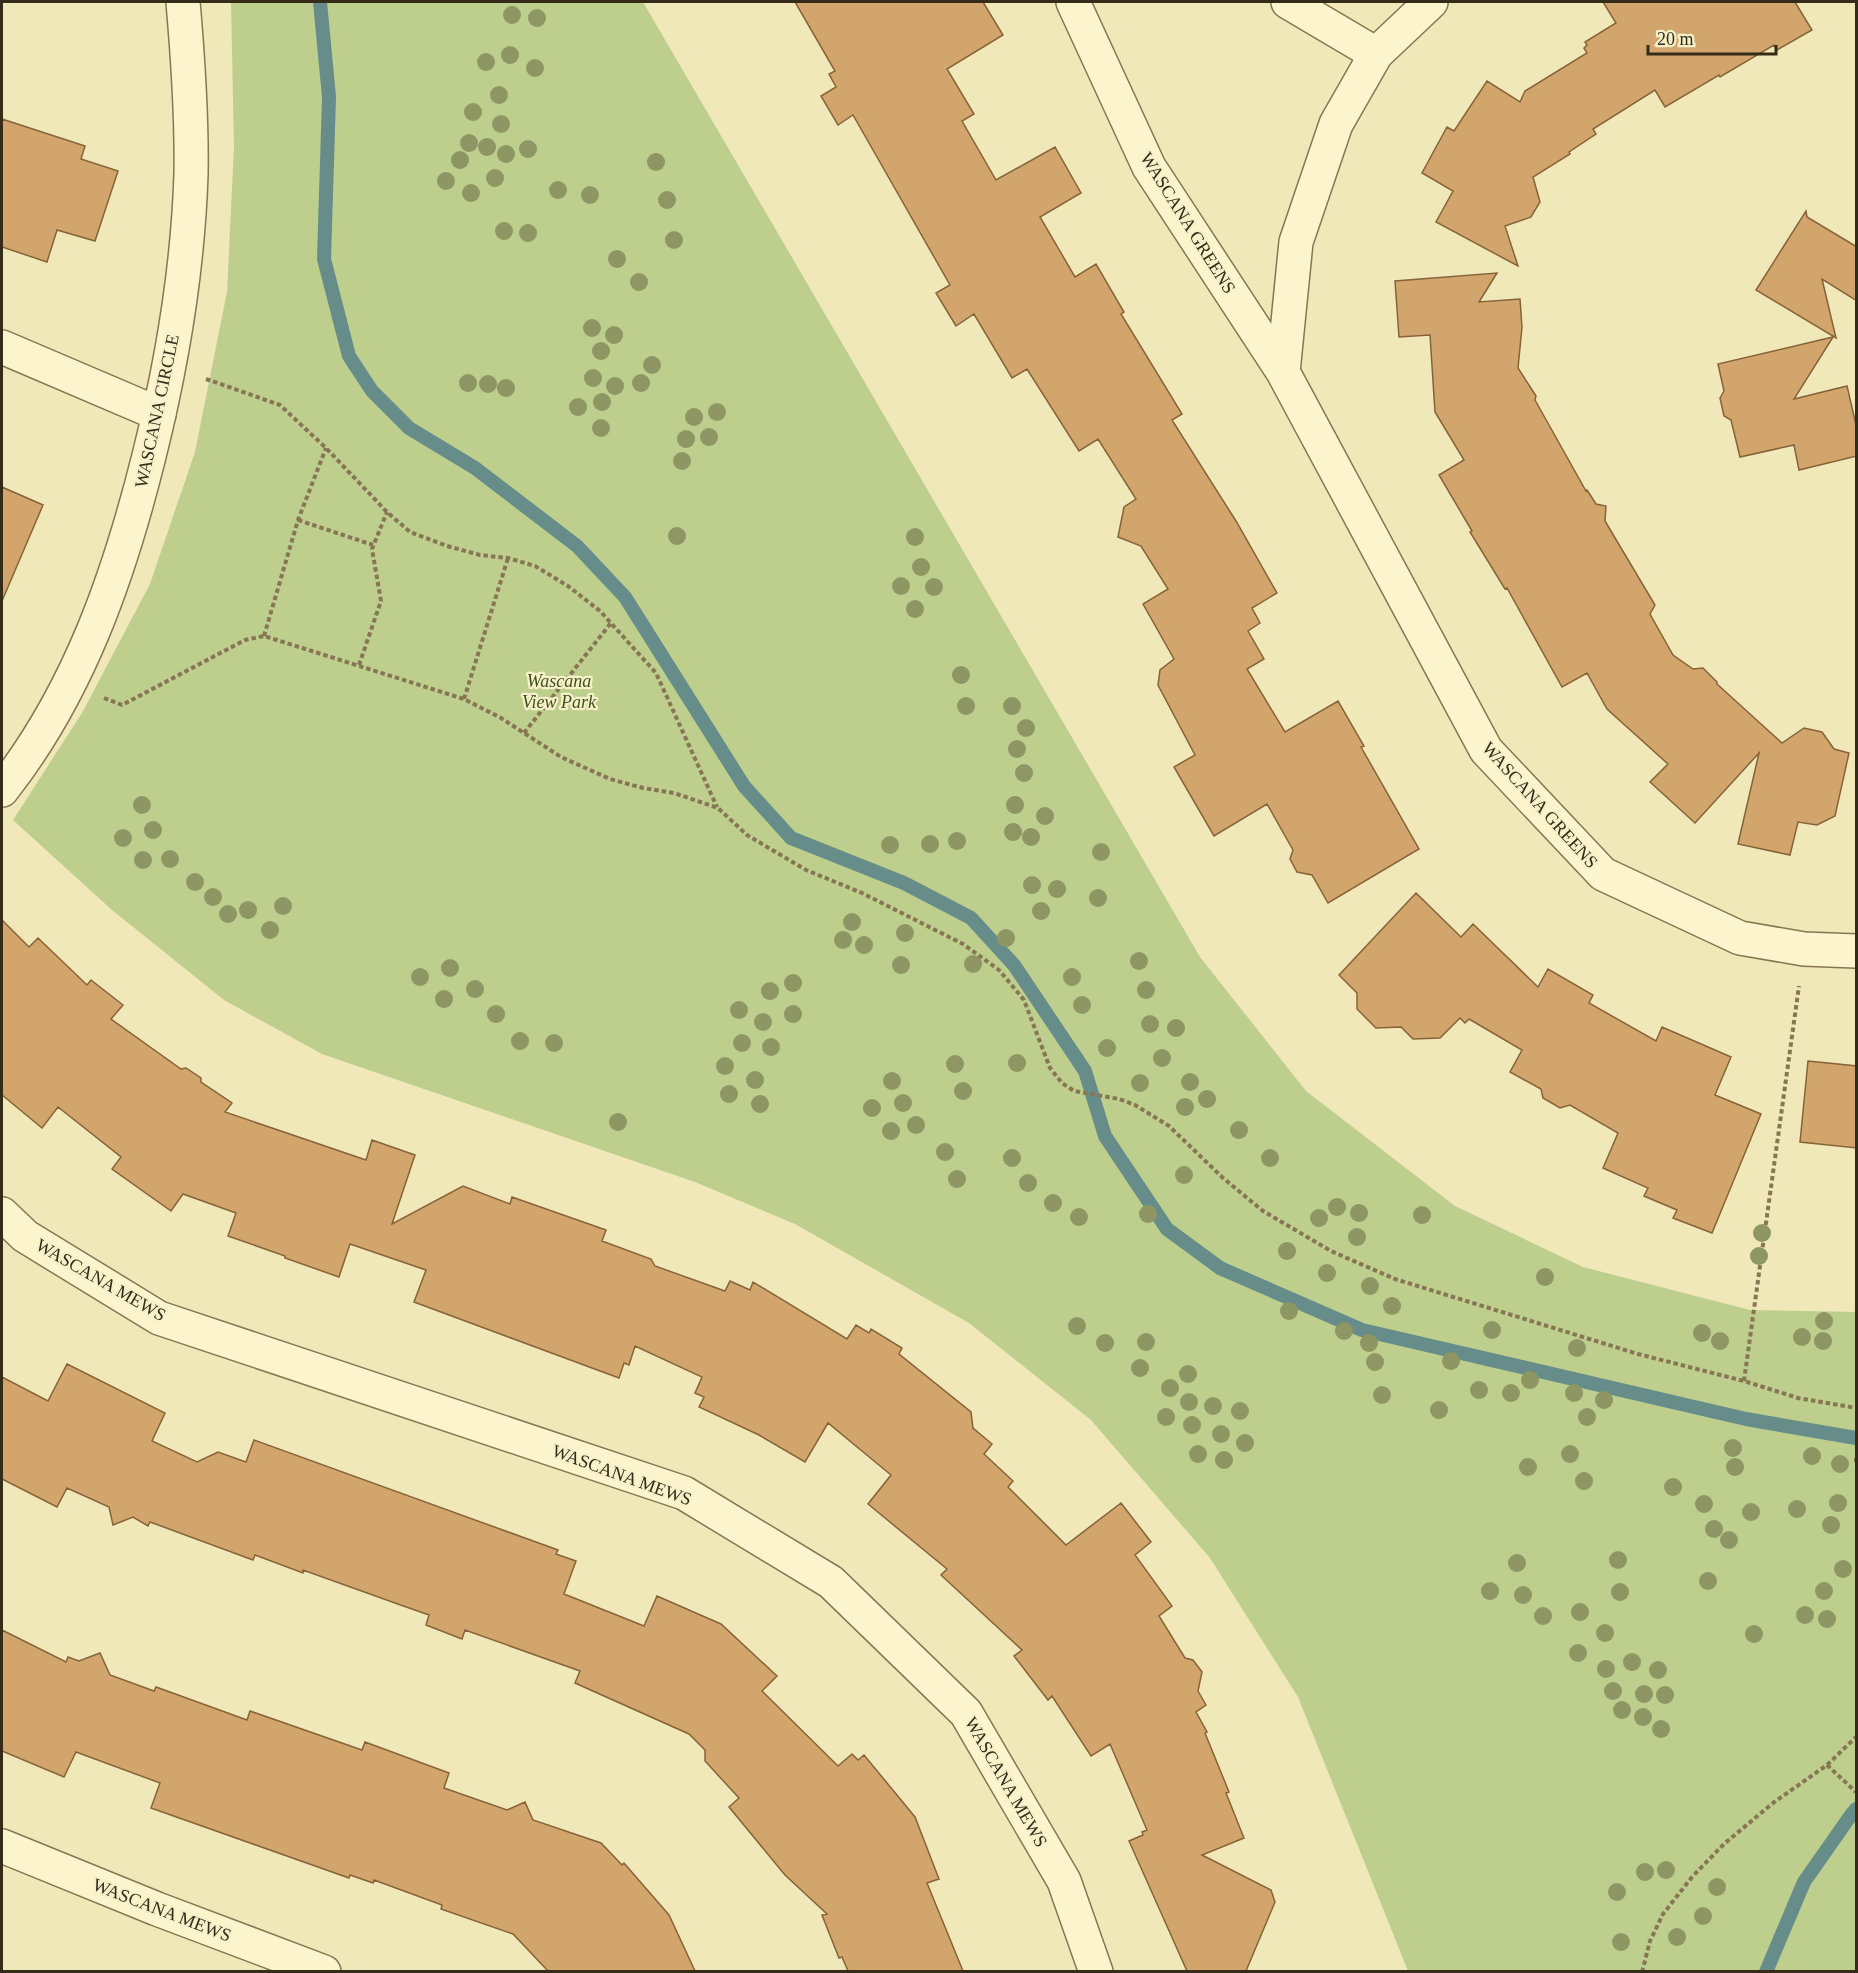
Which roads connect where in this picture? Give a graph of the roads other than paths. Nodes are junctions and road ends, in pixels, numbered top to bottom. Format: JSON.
{"nodes":[{"id":1,"x":183,"y":2,"type":"edge"},
{"id":2,"x":1073,"y":2,"type":"edge"},
{"id":3,"x":1288,"y":2,"type":"edge"},
{"id":4,"x":1431,"y":2,"type":"edge"},
{"id":5,"x":1377,"y":54,"type":"junction"},
{"id":6,"x":2,"y":347,"type":"edge"},
{"id":7,"x":1283,"y":372,"type":"junction"},
{"id":8,"x":159,"y":414,"type":"junction"},
{"id":9,"x":2,"y":790,"type":"edge"},
{"id":10,"x":1857,"y":951,"type":"edge"},
{"id":11,"x":2,"y":1214,"type":"edge"},
{"id":12,"x":2,"y":1846,"type":"edge"},
{"id":13,"x":324,"y":1971,"type":"edge"},
{"id":14,"x":1096,"y":1971,"type":"edge"}],
"edges":[{"from":1,"to":8,"type":"street","name":"WASCANA CIRCLE"},
{"from":2,"to":7,"type":"street","name":"WASCANA GREENS"},
{"from":3,"to":5,"type":"street"},
{"from":4,"to":5,"type":"street"},
{"from":5,"to":7,"type":"street"},
{"from":6,"to":8,"type":"street"},
{"from":7,"to":10,"type":"street","name":"WASCANA GREENS"},
{"from":8,"to":9,"type":"street","name":"WASCANA CIRCLE"},
{"from":11,"to":14,"type":"street","name":"WASCANA MEWS"},
{"from":12,"to":13,"type":"street","name":"WASCANA MEWS"}]}
